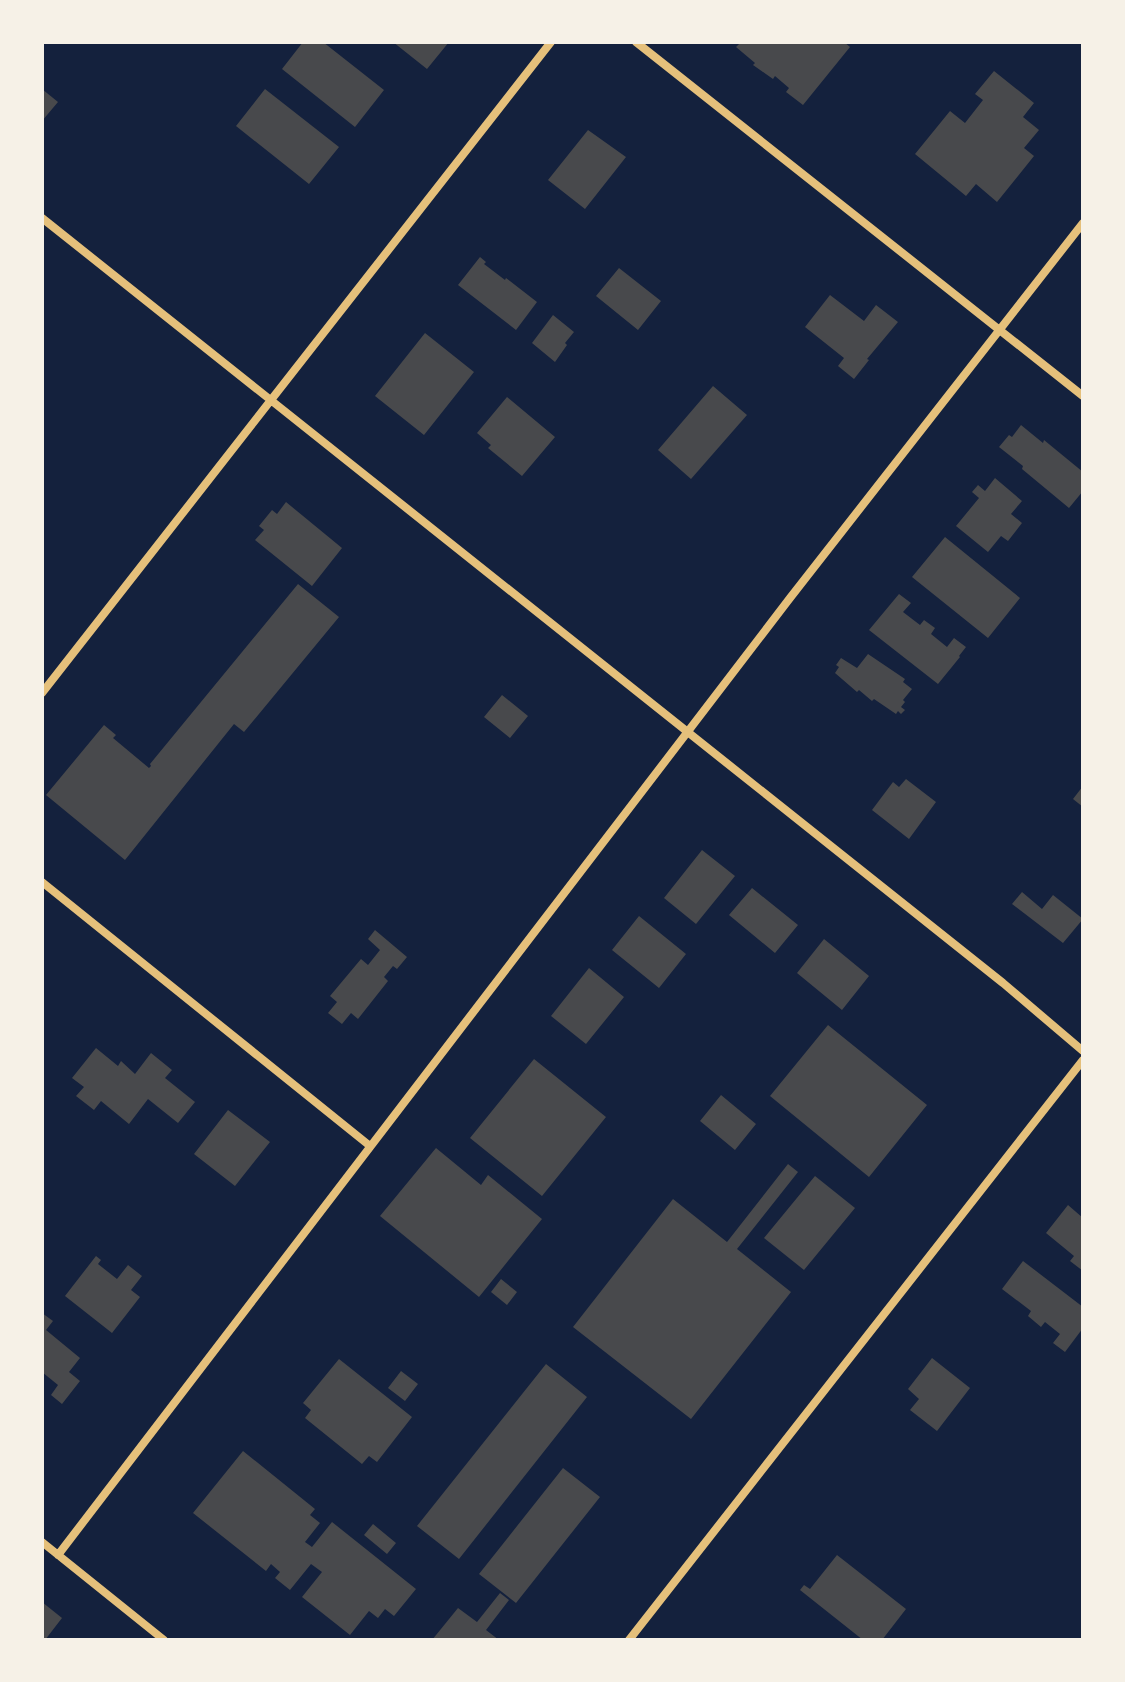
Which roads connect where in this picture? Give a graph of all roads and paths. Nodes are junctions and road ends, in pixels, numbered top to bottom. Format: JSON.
{"nodes":[{"id":1,"x":551,"y":42,"type":"edge"},
{"id":2,"x":636,"y":42,"type":"edge"},
{"id":3,"x":42,"y":218,"type":"edge"},
{"id":4,"x":1083,"y":223,"type":"edge"},
{"id":5,"x":1000,"y":329,"type":"junction"},
{"id":6,"x":1083,"y":396,"type":"edge"},
{"id":7,"x":271,"y":401,"type":"junction"},
{"id":8,"x":42,"y":693,"type":"edge"},
{"id":9,"x":687,"y":733,"type":"junction"},
{"id":10,"x":42,"y":882,"type":"edge"},
{"id":11,"x":1083,"y":1051,"type":"edge"},
{"id":12,"x":1083,"y":1060,"type":"edge"},
{"id":13,"x":370,"y":1146,"type":"junction"},
{"id":14,"x":42,"y":1542,"type":"edge"},
{"id":15,"x":58,"y":1555,"type":"junction"},
{"id":16,"x":164,"y":1640,"type":"edge"},
{"id":17,"x":629,"y":1640,"type":"edge"}],
"edges":[{"from":1,"to":7,"type":"street"},
{"from":2,"to":5,"type":"street"},
{"from":3,"to":7,"type":"street"},
{"from":4,"to":5,"type":"street"},
{"from":5,"to":6,"type":"street"},
{"from":5,"to":9,"type":"street"},
{"from":7,"to":8,"type":"street"},
{"from":7,"to":9,"type":"street"},
{"from":9,"to":11,"type":"street"},
{"from":9,"to":13,"type":"street"},
{"from":10,"to":13,"type":"street"},
{"from":12,"to":17,"type":"street"},
{"from":13,"to":15,"type":"street"},
{"from":14,"to":15,"type":"street"},
{"from":15,"to":16,"type":"street"}]}
